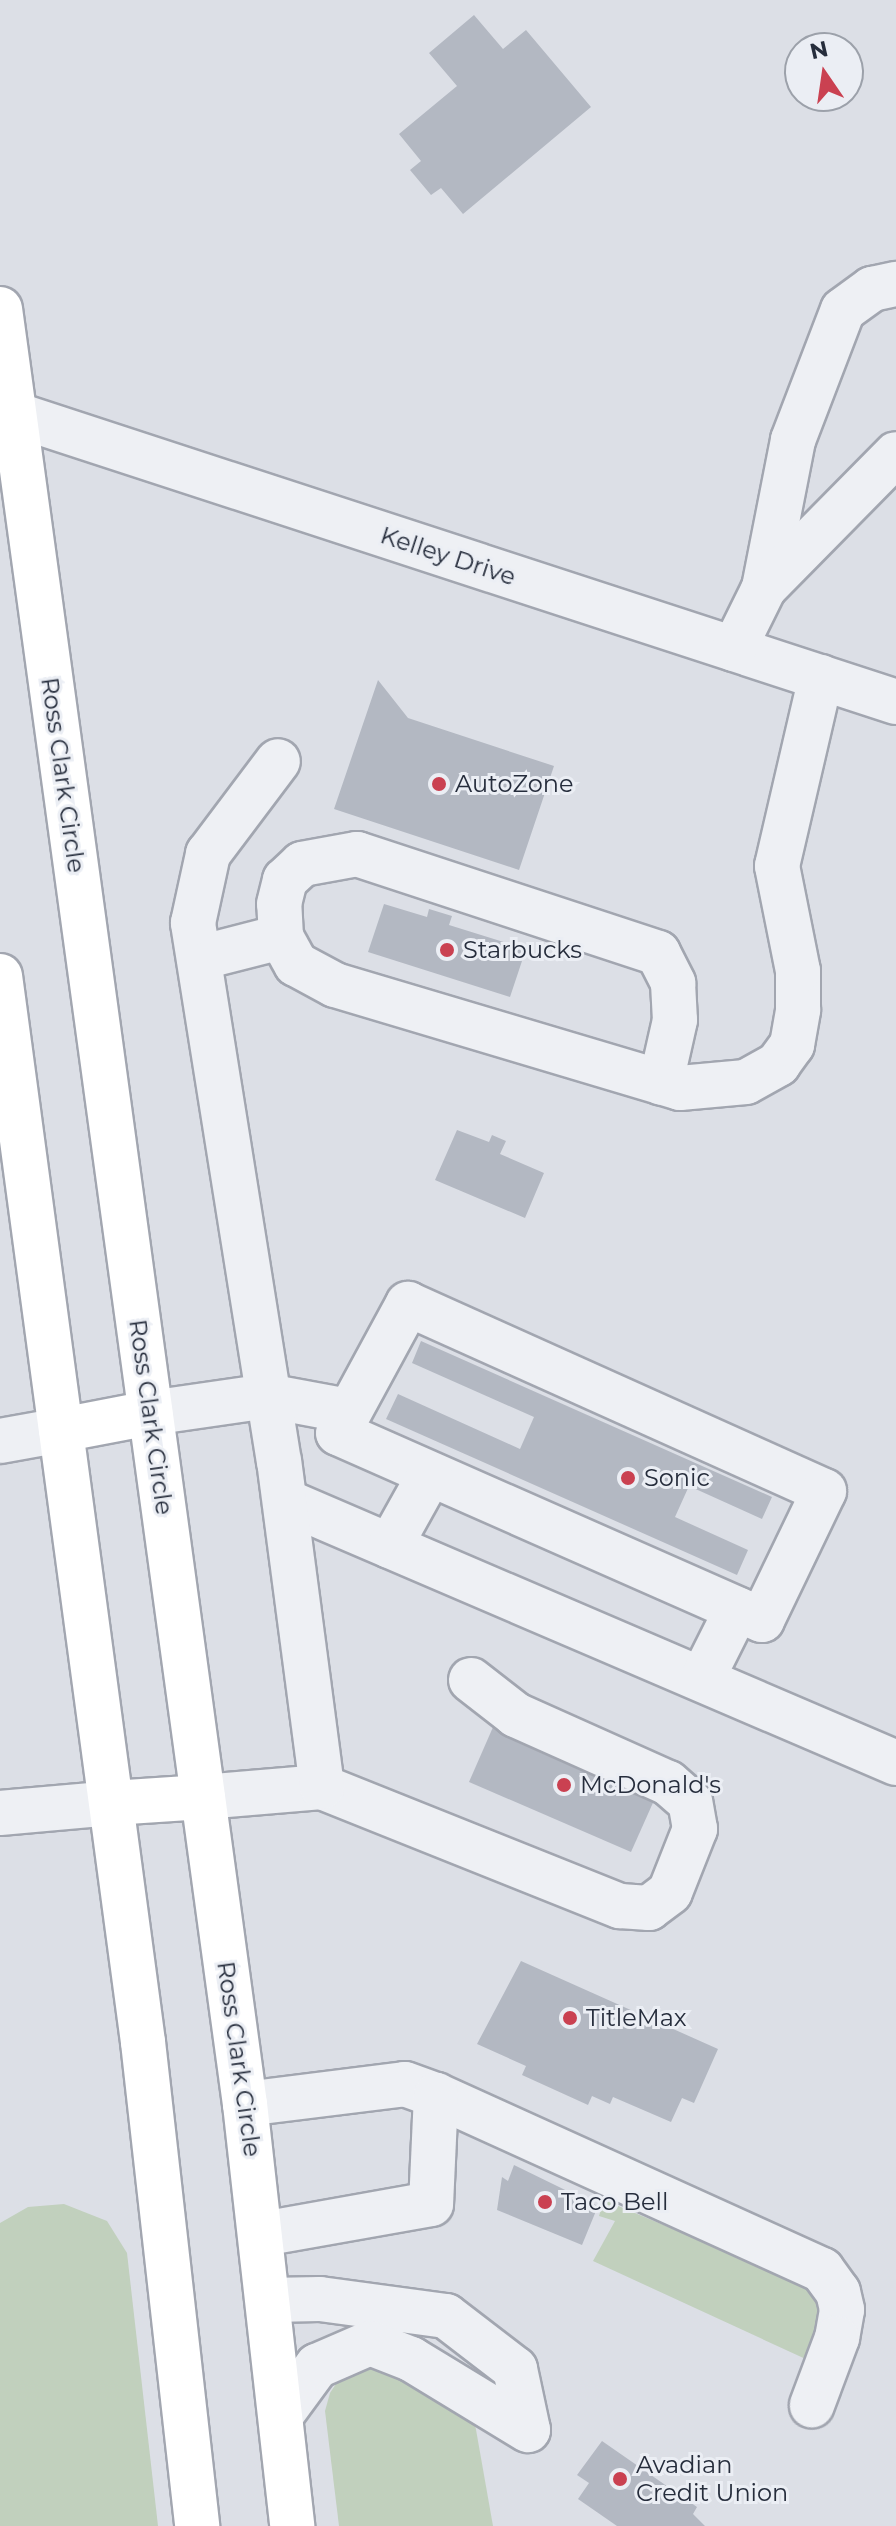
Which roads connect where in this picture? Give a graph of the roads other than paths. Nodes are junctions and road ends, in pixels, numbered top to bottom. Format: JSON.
{"nodes":[{"id":1,"x":896,"y":284,"type":"edge"},
{"id":2,"x":0,"y":309,"type":"edge"},
{"id":3,"x":7,"y":414,"type":"edge"},
{"id":4,"x":896,"y":454,"type":"edge"},
{"id":5,"x":764,"y":588,"type":"junction"},
{"id":6,"x":734,"y":649,"type":"junction"},
{"id":7,"x":821,"y":677,"type":"junction"},
{"id":8,"x":896,"y":702,"type":"edge"},
{"id":9,"x":278,"y":761,"type":"dead end"},
{"id":10,"x":281,"y":937,"type":"junction"},
{"id":11,"x":199,"y":958,"type":"junction"},
{"id":12,"x":0,"y":976,"type":"edge"},
{"id":13,"x":661,"y":1082,"type":"junction"},
{"id":14,"x":268,"y":1396,"type":"junction"},
{"id":15,"x":348,"y":1411,"type":"junction"},
{"id":16,"x":150,"y":1413,"type":"junction"},
{"id":17,"x":61,"y":1430,"type":"junction"},
{"id":18,"x":0,"y":1441,"type":"edge"},
{"id":19,"x":430,"y":1474,"type":"junction"},
{"id":20,"x":285,"y":1501,"type":"junction"},
{"id":21,"x":390,"y":1546,"type":"junction"},
{"id":22,"x":737,"y":1609,"type":"junction"},
{"id":23,"x":702,"y":1679,"type":"junction"},
{"id":24,"x":471,"y":1680,"type":"dead end"},
{"id":25,"x":896,"y":1763,"type":"edge"},
{"id":26,"x":322,"y":1787,"type":"junction"},
{"id":27,"x":203,"y":1797,"type":"junction"},
{"id":28,"x":112,"y":1803,"type":"junction"},
{"id":29,"x":0,"y":1813,"type":"edge"},
{"id":30,"x":436,"y":2095,"type":"junction"},
{"id":31,"x":245,"y":2104,"type":"junction"},
{"id":32,"x":262,"y":2234,"type":"junction"},
{"id":33,"x":269,"y":2300,"type":"junction"},
{"id":34,"x":812,"y":2405,"type":"dead end"},
{"id":35,"x":281,"y":2415,"type":"junction"},
{"id":36,"x":197,"y":2526,"type":"edge"},
{"id":37,"x":292,"y":2526,"type":"edge"}],
"edges":[{"from":1,"to":5,"type":"street"},
{"from":2,"to":3,"type":"highway","name":"Ross Clark Circle"},
{"from":3,"to":6,"type":"street","name":"Kelley Drive"},
{"from":3,"to":16,"type":"highway","name":"Ross Clark Circle"},
{"from":4,"to":5,"type":"street"},
{"from":5,"to":6,"type":"street"},
{"from":6,"to":7,"type":"street","name":"Kelley Drive"},
{"from":7,"to":8,"type":"street","name":"Kelley Drive"},
{"from":7,"to":13,"type":"street"},
{"from":9,"to":11,"type":"street"},
{"from":10,"to":11,"type":"street"},
{"from":10,"to":13,"type":"street"},
{"from":10,"to":13,"type":"street"},
{"from":11,"to":14,"type":"street"},
{"from":12,"to":17,"type":"highway"},
{"from":14,"to":15,"type":"street"},
{"from":14,"to":16,"type":"street"},
{"from":14,"to":20,"type":"street"},
{"from":15,"to":19,"type":"street"},
{"from":15,"to":22,"type":"street"},
{"from":16,"to":17,"type":"highway"},
{"from":16,"to":27,"type":"highway","name":"Ross Clark Circle"},
{"from":17,"to":18,"type":"street"},
{"from":17,"to":28,"type":"highway"},
{"from":19,"to":21,"type":"street"},
{"from":19,"to":22,"type":"street"},
{"from":20,"to":21,"type":"street"},
{"from":20,"to":26,"type":"street"},
{"from":21,"to":23,"type":"street"},
{"from":22,"to":23,"type":"street"},
{"from":23,"to":25,"type":"street"},
{"from":24,"to":26,"type":"street"},
{"from":26,"to":27,"type":"street"},
{"from":27,"to":28,"type":"highway"},
{"from":27,"to":31,"type":"highway","name":"Ross Clark Circle"},
{"from":28,"to":29,"type":"street"},
{"from":28,"to":36,"type":"highway"},
{"from":30,"to":31,"type":"street"},
{"from":30,"to":32,"type":"street"},
{"from":30,"to":34,"type":"street"},
{"from":31,"to":32,"type":"highway","name":"Ross Clark Circle"},
{"from":32,"to":33,"type":"highway","name":"Ross Clark Circle"},
{"from":33,"to":35,"type":"highway","name":"Ross Clark Circle"},
{"from":33,"to":35,"type":"street"},
{"from":35,"to":37,"type":"highway","name":"Ross Clark Circle"}]}
